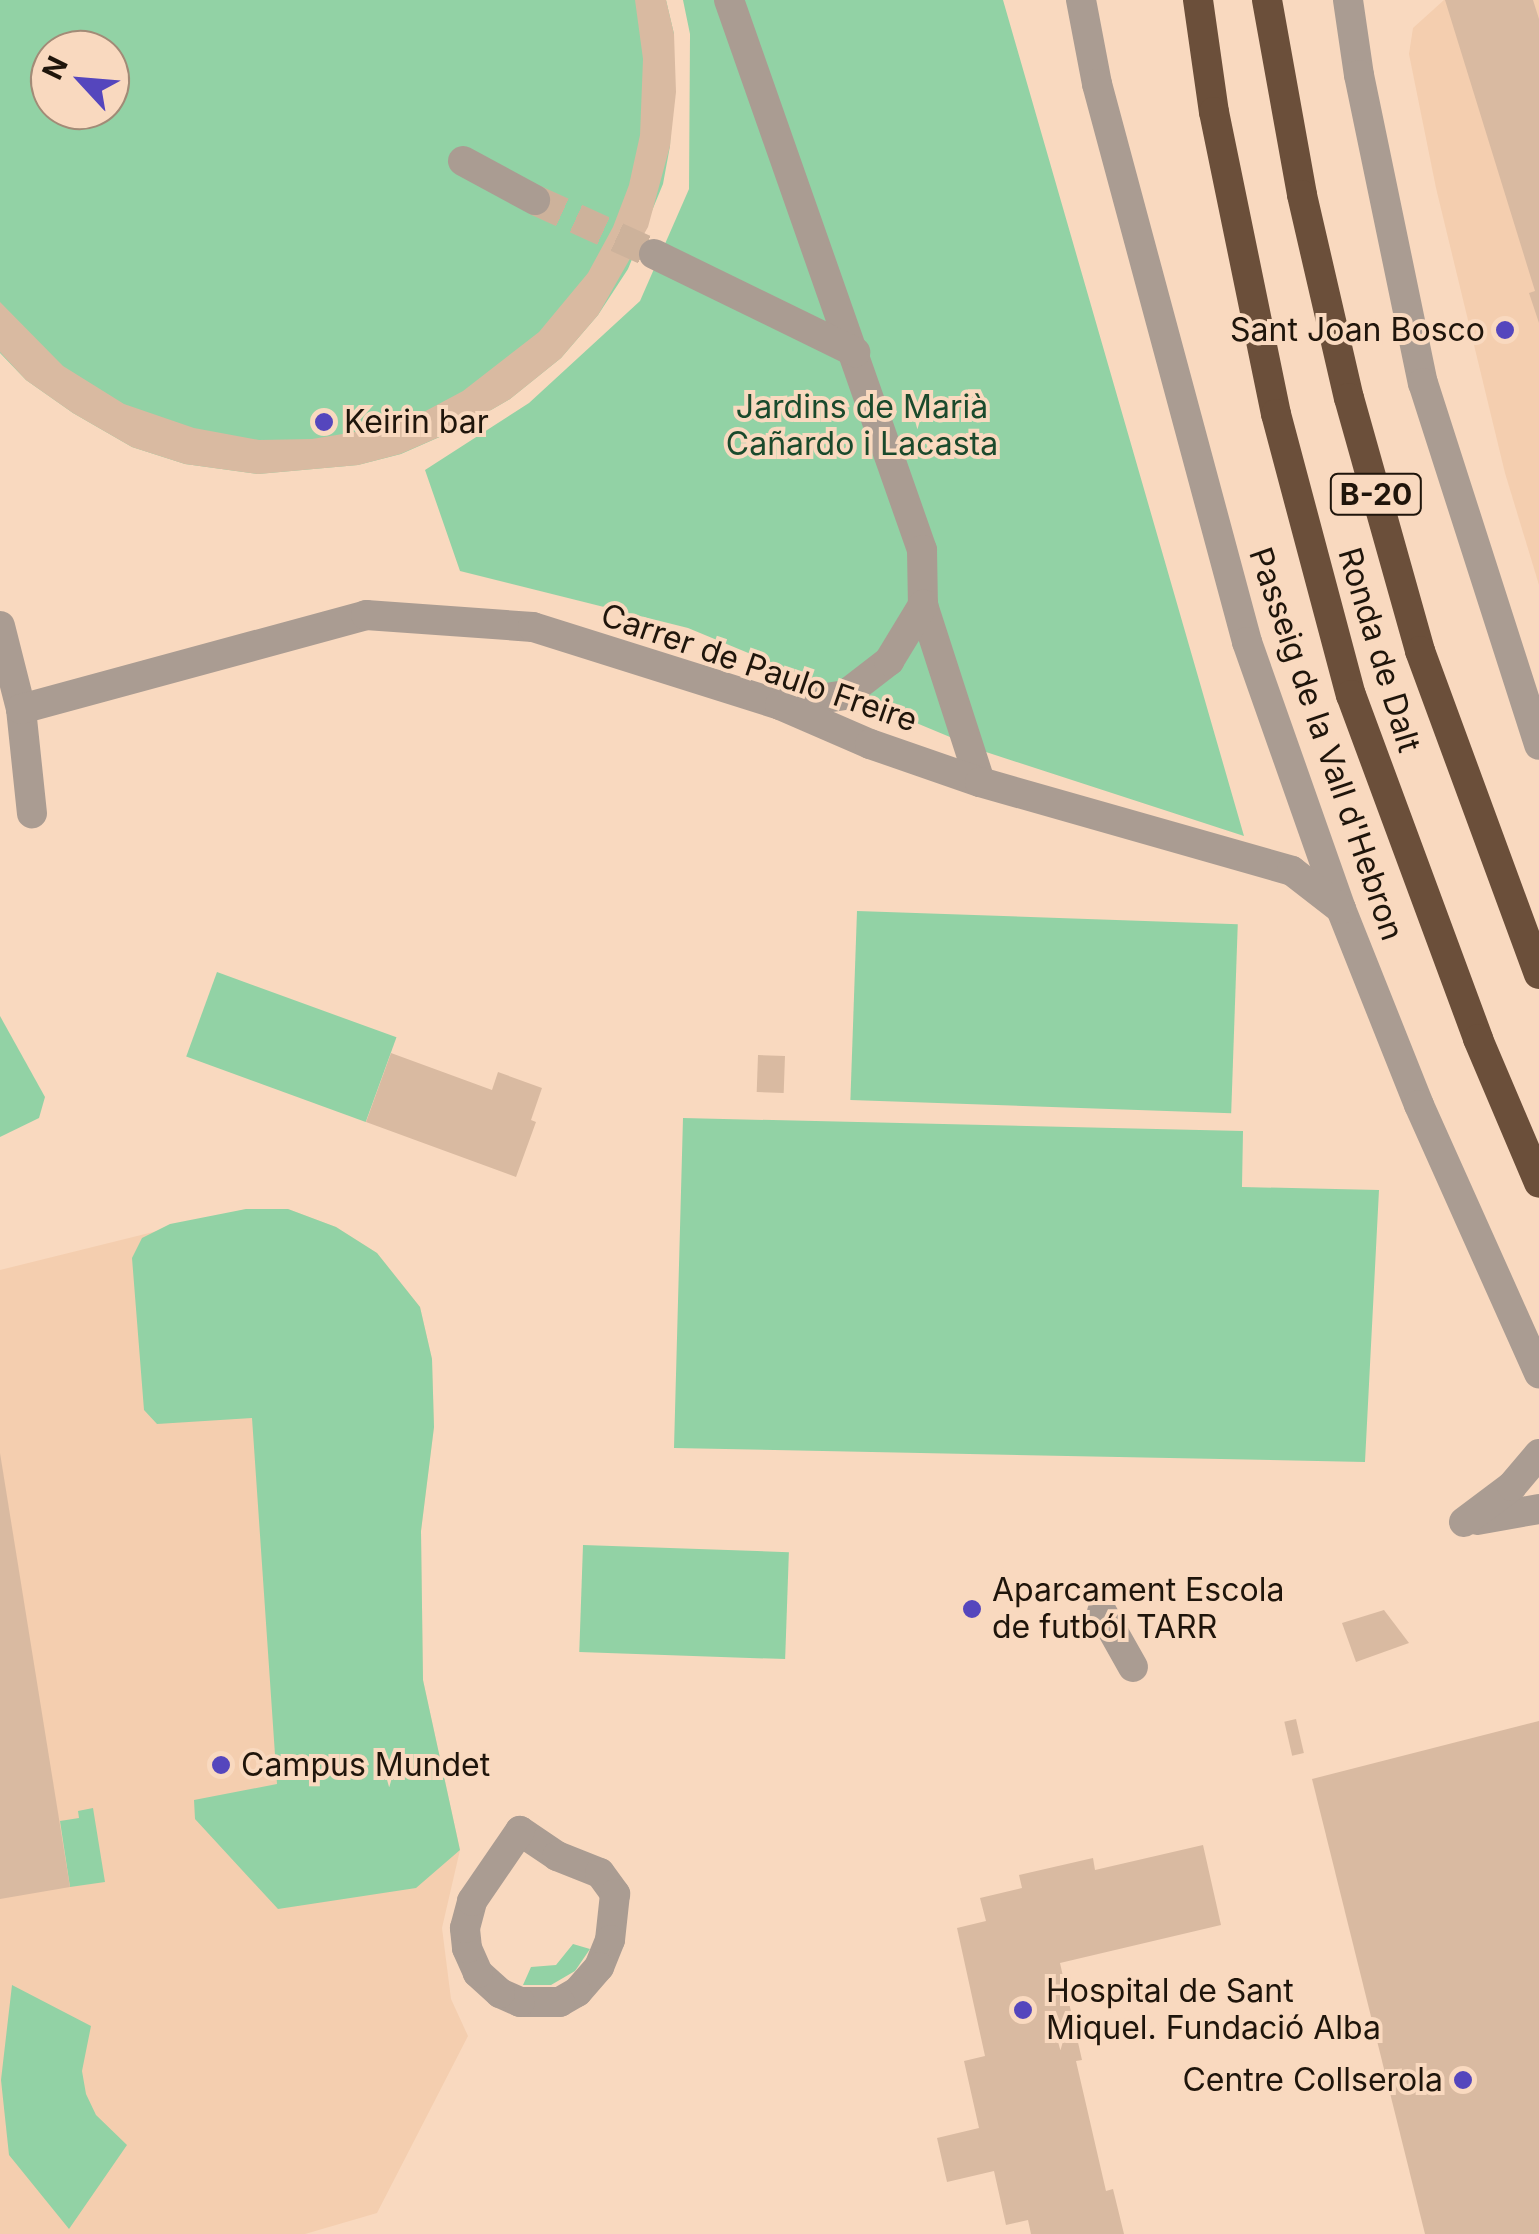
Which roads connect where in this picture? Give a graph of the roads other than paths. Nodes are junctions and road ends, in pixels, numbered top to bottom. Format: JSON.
{"nodes":[{"id":1,"x":728,"y":0,"type":"edge"},
{"id":2,"x":1081,"y":0,"type":"edge"},
{"id":3,"x":1182,"y":0,"type":"edge"},
{"id":4,"x":1198,"y":0,"type":"edge"},
{"id":5,"x":1267,"y":0,"type":"edge"},
{"id":6,"x":1348,"y":0,"type":"edge"},
{"id":7,"x":1214,"y":112,"type":"junction"},
{"id":8,"x":463,"y":161,"type":"dead end"},
{"id":9,"x":536,"y":200,"type":"tunnel mouth"},
{"id":10,"x":654,"y":254,"type":"tunnel mouth"},
{"id":11,"x":854,"y":352,"type":"junction"},
{"id":12,"x":923,"y":605,"type":"junction"},
{"id":13,"x":0,"y":626,"type":"edge"},
{"id":14,"x":780,"y":705,"type":"junction"},
{"id":15,"x":21,"y":710,"type":"junction"},
{"id":16,"x":1539,"y":744,"type":"edge"},
{"id":17,"x":980,"y":782,"type":"junction"},
{"id":18,"x":32,"y":814,"type":"dead end"},
{"id":19,"x":1340,"y":908,"type":"junction"},
{"id":20,"x":1539,"y":974,"type":"edge"},
{"id":21,"x":1539,"y":1183,"type":"edge"},
{"id":22,"x":1539,"y":1373,"type":"edge"},
{"id":23,"x":1539,"y":1454,"type":"edge"},
{"id":24,"x":1539,"y":1509,"type":"edge"},
{"id":25,"x":1102,"y":1612,"type":"dead end"},
{"id":26,"x":1133,"y":1667,"type":"dead end"},
{"id":27,"x":616,"y":1894,"type":"joint"}],
"edges":[{"from":1,"to":11,"type":"street"},
{"from":2,"to":19,"type":"street","name":"Passeig de la Vall d'Hebron"},
{"from":3,"to":7,"type":"highway"},
{"from":4,"to":7,"type":"highway","name":"Ronda de Dalt","number":"B-20"},
{"from":5,"to":20,"type":"highway","name":"Ronda de Dalt","number":"B-20"},
{"from":6,"to":16,"type":"street"},
{"from":7,"to":21,"type":"highway","name":"Ronda de Dalt","number":"B-20"},
{"from":8,"to":9,"type":"street"},
{"from":10,"to":11,"type":"street"},
{"from":11,"to":12,"type":"street"},
{"from":12,"to":14,"type":"street"},
{"from":12,"to":17,"type":"street"},
{"from":13,"to":15,"type":"street"},
{"from":14,"to":15,"type":"street","name":"Carrer de Paulo Freire"},
{"from":14,"to":17,"type":"street","name":"Carrer de Paulo Freire"},
{"from":15,"to":18,"type":"street"},
{"from":17,"to":19,"type":"street","name":"Carrer de Paulo Freire"},
{"from":19,"to":22,"type":"street","name":"Passeig de la Vall d'Hebron"},
{"from":23,"to":24,"type":"street"},
{"from":25,"to":26,"type":"street"},
{"from":27,"to":27,"type":"street"}]}
